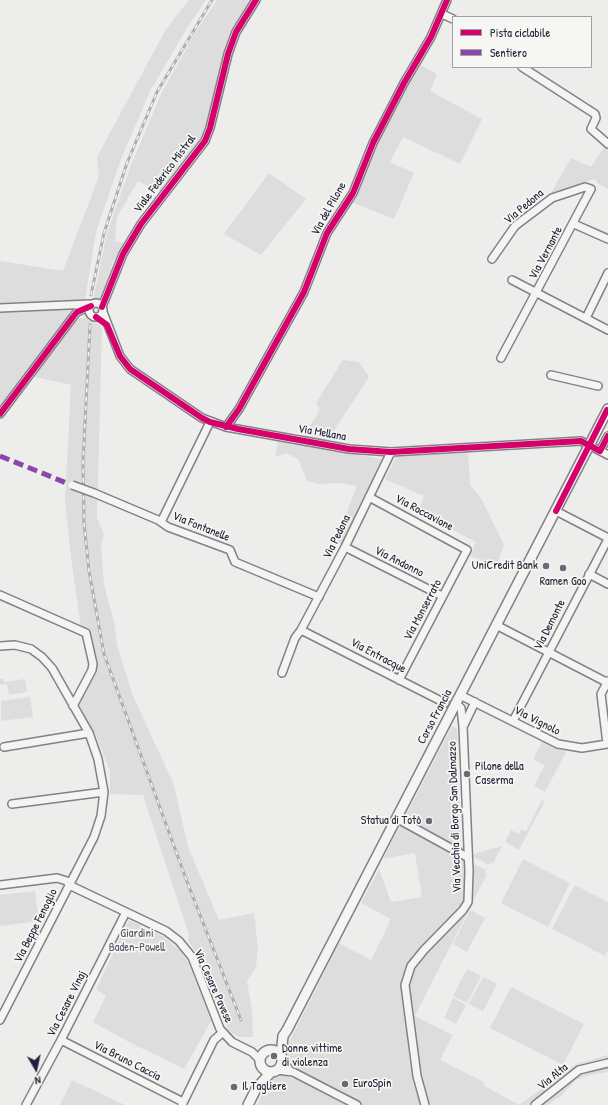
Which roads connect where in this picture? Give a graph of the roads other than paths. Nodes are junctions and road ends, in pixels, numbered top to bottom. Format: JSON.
{"nodes":[{"id":1,"x":256,"y":0,"type":"edge"},
{"id":2,"x":447,"y":0,"type":"edge"},
{"id":3,"x":442,"y":14,"type":"junction"},
{"id":4,"x":452,"y":18,"type":"edge"},
{"id":5,"x":524,"y":68,"type":"edge"},
{"id":6,"x":608,"y":144,"type":"edge"},
{"id":7,"x":574,"y":224,"type":"junction"},
{"id":8,"x":608,"y":239,"type":"edge"},
{"id":9,"x":492,"y":259,"type":"dead end"},
{"id":10,"x":608,"y":273,"type":"edge"},
{"id":11,"x":512,"y":280,"type":"dead end"},
{"id":12,"x":537,"y":292,"type":"junction"},
{"id":13,"x":0,"y":308,"type":"edge"},
{"id":14,"x":96,"y":309,"type":"junction"},
{"id":15,"x":586,"y":318,"type":"junction"},
{"id":16,"x":608,"y":330,"type":"edge"},
{"id":17,"x":502,"y":358,"type":"dead end"},
{"id":18,"x":551,"y":375,"type":"dead end"},
{"id":19,"x":598,"y":386,"type":"dead end"},
{"id":20,"x":608,"y":410,"type":"edge"},
{"id":21,"x":0,"y":414,"type":"edge"},
{"id":22,"x":210,"y":422,"type":"junction"},
{"id":23,"x":226,"y":426,"type":"junction"},
{"id":24,"x":608,"y":436,"type":"edge"},
{"id":25,"x":590,"y":445,"type":"junction"},
{"id":26,"x":600,"y":451,"type":"junction"},
{"id":27,"x":391,"y":452,"type":"junction"},
{"id":28,"x":608,"y":455,"type":"edge"},
{"id":29,"x":70,"y":485,"type":"dead end"},
{"id":30,"x":369,"y":497,"type":"junction"},
{"id":31,"x":556,"y":510,"type":"junction"},
{"id":32,"x":161,"y":522,"type":"junction"},
{"id":33,"x":608,"y":539,"type":"edge"},
{"id":34,"x":345,"y":547,"type":"junction"},
{"id":35,"x":467,"y":550,"type":"joint"},
{"id":36,"x":589,"y":574,"type":"junction"},
{"id":37,"x":608,"y":584,"type":"edge"},
{"id":38,"x":0,"y":595,"type":"edge"},
{"id":39,"x":442,"y":596,"type":"junction"},
{"id":40,"x":319,"y":597,"type":"junction"},
{"id":41,"x":496,"y":626,"type":"junction"},
{"id":42,"x":301,"y":630,"type":"junction"},
{"id":43,"x":0,"y":646,"type":"edge"},
{"id":44,"x":548,"y":653,"type":"junction"},
{"id":45,"x":282,"y":673,"type":"dead end"},
{"id":46,"x":399,"y":680,"type":"junction"},
{"id":47,"x":608,"y":682,"type":"edge"},
{"id":48,"x":460,"y":695,"type":"junction"},
{"id":49,"x":475,"y":702,"type":"junction"},
{"id":50,"x":444,"y":703,"type":"dead end"},
{"id":51,"x":455,"y":704,"type":"junction"},
{"id":52,"x":74,"y":706,"type":"junction"},
{"id":53,"x":513,"y":721,"type":"junction"},
{"id":54,"x":463,"y":727,"type":"junction"},
{"id":55,"x":89,"y":733,"type":"junction"},
{"id":56,"x":608,"y":744,"type":"edge"},
{"id":57,"x":4,"y":747,"type":"dead end"},
{"id":58,"x":104,"y":792,"type":"junction"},
{"id":59,"x":12,"y":804,"type":"dead end"},
{"id":60,"x":396,"y":818,"type":"junction"},
{"id":61,"x":467,"y":857,"type":"junction"},
{"id":62,"x":0,"y":885,"type":"edge"},
{"id":63,"x":69,"y":885,"type":"junction"},
{"id":64,"x":126,"y":912,"type":"junction"},
{"id":65,"x":0,"y":1020,"type":"edge"},
{"id":66,"x":222,"y":1033,"type":"junction"},
{"id":67,"x":284,"y":1036,"type":"junction"},
{"id":68,"x":61,"y":1040,"type":"junction"},
{"id":69,"x":271,"y":1049,"type":"junction"},
{"id":70,"x":282,"y":1058,"type":"junction"},
{"id":71,"x":608,"y":1063,"type":"edge"},
{"id":72,"x":267,"y":1065,"type":"junction"},
{"id":73,"x":290,"y":1071,"type":"junction"},
{"id":74,"x":183,"y":1104,"type":"edge"},
{"id":75,"x":424,"y":1104,"type":"edge"},
{"id":76,"x":26,"y":1105,"type":"edge"},
{"id":77,"x":248,"y":1105,"type":"edge"},
{"id":78,"x":357,"y":1105,"type":"edge"},
{"id":79,"x":535,"y":1105,"type":"edge"}],
"edges":[{"from":1,"to":14,"type":"street","name":"Viale Federico Mistral"},
{"from":2,"to":3,"type":"street","name":"Via del Pilone"},
{"from":3,"to":4,"type":"street"},
{"from":3,"to":23,"type":"street","name":"Via del Pilone"},
{"from":5,"to":6,"type":"street"},
{"from":7,"to":8,"type":"street"},
{"from":7,"to":9,"type":"street","name":"Via Pedona"},
{"from":7,"to":12,"type":"street","name":"Via Vernante"},
{"from":10,"to":15,"type":"street"},
{"from":11,"to":12,"type":"street"},
{"from":12,"to":15,"type":"street"},
{"from":12,"to":17,"type":"street","name":"Via Vernante"},
{"from":13,"to":14,"type":"street"},
{"from":14,"to":21,"type":"street"},
{"from":14,"to":22,"type":"street","name":"Via Mellana"},
{"from":15,"to":16,"type":"street"},
{"from":18,"to":19,"type":"street"},
{"from":20,"to":25,"type":"main road","name":"Corso Francia"},
{"from":22,"to":23,"type":"street","name":"Via Mellana"},
{"from":22,"to":32,"type":"street"},
{"from":23,"to":27,"type":"street","name":"Via Mellana"},
{"from":24,"to":26,"type":"street"},
{"from":25,"to":26,"type":"street"},
{"from":25,"to":27,"type":"street","name":"Via Mellana"},
{"from":25,"to":31,"type":"main road","name":"Corso Francia"},
{"from":26,"to":28,"type":"street"},
{"from":27,"to":30,"type":"street","name":"Via Pedona"},
{"from":29,"to":32,"type":"street","name":"Via Fontanelle","bridge":true},
{"from":30,"to":34,"type":"street","name":"Via Pedona"},
{"from":30,"to":35,"type":"street","name":"Via Roccavione"},
{"from":31,"to":33,"type":"street"},
{"from":31,"to":41,"type":"main road","name":"Corso Francia"},
{"from":32,"to":40,"type":"street","name":"Via Fontanelle"},
{"from":33,"to":36,"type":"street","name":"Via Demonte"},
{"from":34,"to":39,"type":"street","name":"Via Andonno"},
{"from":34,"to":40,"type":"street","name":"Via Pedona"},
{"from":35,"to":39,"type":"street","name":"Via Monserrato"},
{"from":36,"to":37,"type":"street"},
{"from":36,"to":44,"type":"street","name":"Via Demonte"},
{"from":38,"to":52,"type":"street"},
{"from":39,"to":46,"type":"street","name":"Via Monserrato"},
{"from":40,"to":42,"type":"street","name":"Via Pedona"},
{"from":41,"to":44,"type":"street"},
{"from":41,"to":48,"type":"main road","name":"Corso Francia"},
{"from":42,"to":45,"type":"street","name":"Via Pedona"},
{"from":42,"to":46,"type":"street","name":"Via Entracque"},
{"from":43,"to":52,"type":"street"},
{"from":44,"to":47,"type":"street"},
{"from":44,"to":53,"type":"street","name":"Via Demonte"},
{"from":46,"to":50,"type":"street","name":"Via Entracque"},
{"from":47,"to":56,"type":"street"},
{"from":48,"to":49,"type":"street","name":"Via Vignolo"},
{"from":48,"to":51,"type":"main road","name":"Corso Francia"},
{"from":49,"to":53,"type":"street","name":"Via Vignolo"},
{"from":49,"to":54,"type":"street"},
{"from":51,"to":54,"type":"street","name":"Via Vecchia di Borgo San Dalmazzo"},
{"from":51,"to":60,"type":"main road","name":"Corso Francia"},
{"from":52,"to":55,"type":"street"},
{"from":53,"to":56,"type":"street","name":"Via Vignolo"},
{"from":54,"to":61,"type":"street","name":"Via Vecchia di Borgo San Dalmazzo"},
{"from":55,"to":57,"type":"street"},
{"from":55,"to":58,"type":"street"},
{"from":58,"to":59,"type":"street"},
{"from":58,"to":63,"type":"street","name":"Via Beppe Fenoglio"},
{"from":60,"to":61,"type":"street"},
{"from":60,"to":67,"type":"main road","name":"Corso Francia"},
{"from":61,"to":75,"type":"street","name":"Via Vecchia di Borgo San Dalmazzo"},
{"from":62,"to":63,"type":"street","name":"Via Cesare Pavese"},
{"from":63,"to":64,"type":"street","name":"Via Cesare Pavese"},
{"from":63,"to":65,"type":"street","name":"Via Beppe Fenoglio"},
{"from":64,"to":66,"type":"street","name":"Via Cesare Pavese"},
{"from":64,"to":68,"type":"street","name":"Via Cesare Vinaj"},
{"from":66,"to":72,"type":"street","name":"Via Cesare Pavese"},
{"from":66,"to":74,"type":"street"},
{"from":67,"to":69,"type":"main road","name":"Corso Francia"},
{"from":67,"to":70,"type":"main road","name":"Corso Francia"},
{"from":68,"to":74,"type":"street","name":"Via Bruno Caccia"},
{"from":68,"to":76,"type":"street","name":"Via Cesare Vinaj"},
{"from":69,"to":70,"type":"main road"},
{"from":69,"to":72,"type":"main road","name":"Corso Francia"},
{"from":70,"to":72,"type":"main road"},
{"from":70,"to":73,"type":"street"},
{"from":71,"to":79,"type":"street","name":"Via Alta"},
{"from":72,"to":73,"type":"street","name":"Via Cesare Pavese"},
{"from":72,"to":77,"type":"main road"},
{"from":73,"to":78,"type":"street"}]}
